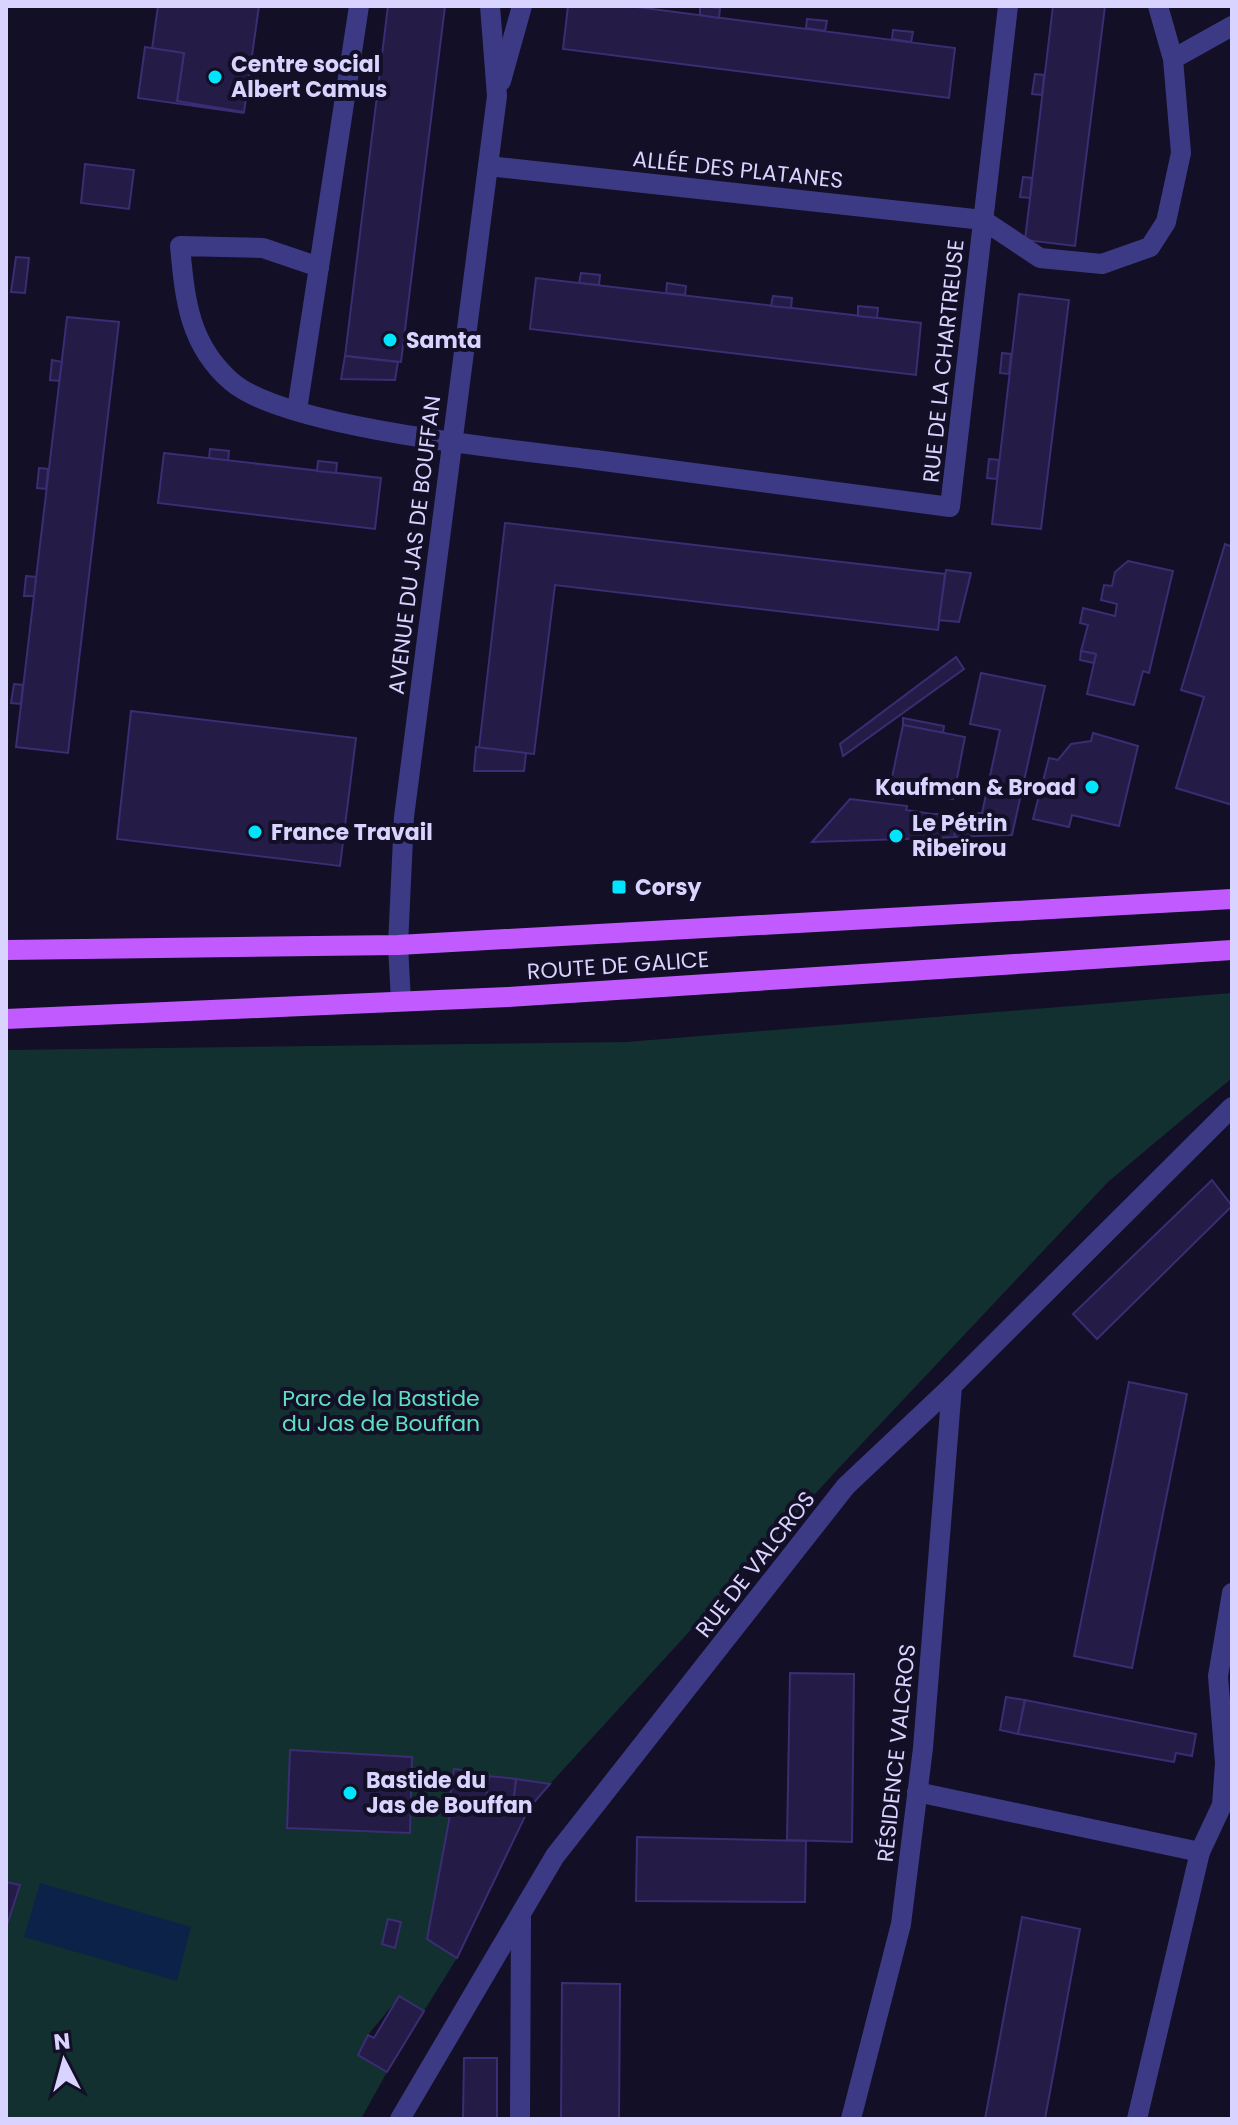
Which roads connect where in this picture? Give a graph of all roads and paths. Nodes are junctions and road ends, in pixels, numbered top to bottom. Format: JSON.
{"nodes":[{"id":1,"x":359,"y":6,"type":"edge"},
{"id":2,"x":490,"y":6,"type":"edge"},
{"id":3,"x":522,"y":6,"type":"edge"},
{"id":4,"x":1008,"y":6,"type":"edge"},
{"id":5,"x":1158,"y":6,"type":"edge"},
{"id":6,"x":1232,"y":26,"type":"edge"},
{"id":7,"x":1173,"y":59,"type":"junction"},
{"id":8,"x":497,"y":96,"type":"junction"},
{"id":9,"x":488,"y":166,"type":"junction"},
{"id":10,"x":983,"y":220,"type":"junction"},
{"id":11,"x":319,"y":267,"type":"junction"},
{"id":12,"x":297,"y":410,"type":"junction"},
{"id":13,"x":450,"y":441,"type":"junction"},
{"id":14,"x":1232,"y":899,"type":"edge"},
{"id":15,"x":398,"y":945,"type":"junction"},
{"id":16,"x":6,"y":950,"type":"edge"},
{"id":17,"x":1232,"y":950,"type":"edge"},
{"id":18,"x":401,"y":1001,"type":"junction"},
{"id":19,"x":6,"y":1019,"type":"edge"},
{"id":20,"x":1232,"y":1107,"type":"edge"},
{"id":21,"x":952,"y":1386,"type":"junction"},
{"id":22,"x":1232,"y":1593,"type":"edge"},
{"id":23,"x":917,"y":1792,"type":"junction"},
{"id":24,"x":1200,"y":1852,"type":"junction"},
{"id":25,"x":521,"y":1914,"type":"junction"},
{"id":26,"x":400,"y":2119,"type":"edge"},
{"id":27,"x":520,"y":2119,"type":"edge"},
{"id":28,"x":851,"y":2119,"type":"edge"},
{"id":29,"x":1137,"y":2119,"type":"edge"}],
"edges":[{"from":1,"to":11,"type":"street"},
{"from":2,"to":8,"type":"street","name":"AVENUE DU JAS DE BOUFFAN"},
{"from":3,"to":8,"type":"street","name":"AVENUE DU JAS DE BOUFFAN"},
{"from":4,"to":10,"type":"street","name":"RUE DE LA CHARTREUSE"},
{"from":5,"to":7,"type":"street"},
{"from":6,"to":7,"type":"street"},
{"from":7,"to":10,"type":"street"},
{"from":8,"to":9,"type":"street","name":"AVENUE DU JAS DE BOUFFAN"},
{"from":9,"to":10,"type":"street","name":"ALLÉE DES PLATANES"},
{"from":9,"to":13,"type":"street","name":"AVENUE DU JAS DE BOUFFAN"},
{"from":10,"to":13,"type":"street","name":"RUE DE LA CHARTREUSE"},
{"from":11,"to":12,"type":"street"},
{"from":11,"to":12,"type":"street"},
{"from":12,"to":13,"type":"street"},
{"from":13,"to":15,"type":"street","name":"AVENUE DU JAS DE BOUFFAN"},
{"from":14,"to":15,"type":"main road","name":"ROUTE DE GALICE"},
{"from":15,"to":16,"type":"main road","name":"ROUTE DE GALICE"},
{"from":15,"to":18,"type":"street","name":"AVENUE DU JAS DE BOUFFAN"},
{"from":17,"to":18,"type":"main road","name":"ROUTE DE GALICE"},
{"from":18,"to":19,"type":"main road","name":"ROUTE DE GALICE"},
{"from":20,"to":21,"type":"street","name":"RUE DE VALCROS"},
{"from":21,"to":23,"type":"street","name":"RÉSIDENCE VALCROS"},
{"from":21,"to":25,"type":"street","name":"RUE DE VALCROS"},
{"from":22,"to":24,"type":"street"},
{"from":23,"to":24,"type":"street"},
{"from":23,"to":28,"type":"street","name":"RÉSIDENCE VALCROS"},
{"from":24,"to":29,"type":"street"},
{"from":25,"to":26,"type":"street","name":"RUE DE VALCROS"},
{"from":25,"to":27,"type":"street"}]}
